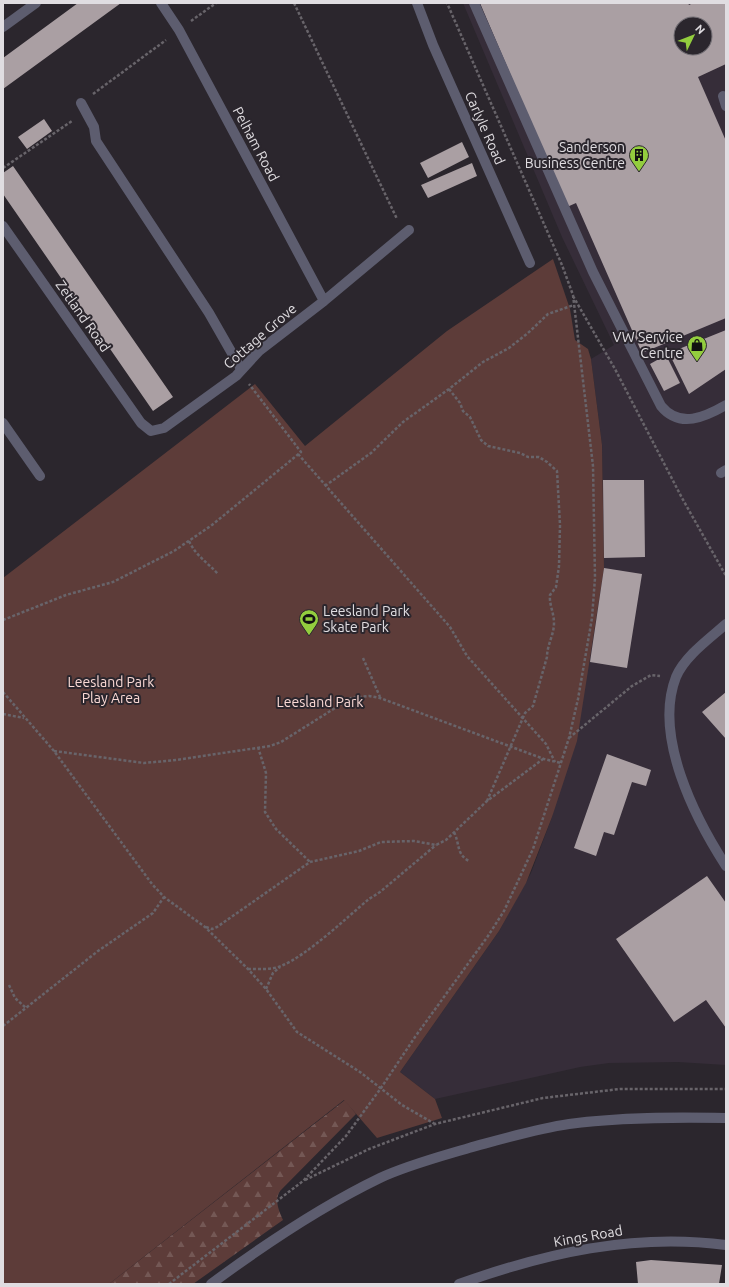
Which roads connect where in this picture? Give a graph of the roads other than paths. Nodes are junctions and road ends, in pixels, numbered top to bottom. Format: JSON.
{"nodes":[{"id":1,"x":36,"y":3,"type":"edge"},
{"id":2,"x":161,"y":3,"type":"edge"},
{"id":3,"x":417,"y":3,"type":"edge"},
{"id":4,"x":474,"y":3,"type":"edge"},
{"id":5,"x":3,"y":27,"type":"edge"},
{"id":6,"x":83,"y":107,"type":"road end"},
{"id":7,"x":3,"y":226,"type":"edge"},
{"id":8,"x":407,"y":232,"type":"road end"},
{"id":9,"x":530,"y":262,"type":"dead end"},
{"id":10,"x":324,"y":300,"type":"junction"},
{"id":11,"x":241,"y":370,"type":"junction"},
{"id":12,"x":726,"y":405,"type":"edge"},
{"id":13,"x":3,"y":423,"type":"edge"},
{"id":14,"x":141,"y":423,"type":"joint"},
{"id":15,"x":40,"y":476,"type":"dead end"},
{"id":16,"x":726,"y":624,"type":"edge"},
{"id":17,"x":726,"y":866,"type":"edge"},
{"id":18,"x":726,"y":1118,"type":"edge"},
{"id":19,"x":726,"y":1245,"type":"edge"},
{"id":20,"x":211,"y":1284,"type":"edge"},
{"id":21,"x":459,"y":1284,"type":"edge"}],
"edges":[{"from":1,"to":5,"type":"street"},
{"from":2,"to":10,"type":"street","name":"Pelham Road"},
{"from":3,"to":9,"type":"street","name":"Carlyle Road"},
{"from":4,"to":12,"type":"street"},
{"from":6,"to":11,"type":"street"},
{"from":7,"to":14,"type":"street","name":"Zetland Road"},
{"from":8,"to":10,"type":"street","name":"Cottage Grove"},
{"from":10,"to":11,"type":"street","name":"Cottage Grove"},
{"from":11,"to":14,"type":"street","name":"Cottage Grove"},
{"from":13,"to":15,"type":"street"},
{"from":16,"to":17,"type":"street"},
{"from":18,"to":20,"type":"street"},
{"from":19,"to":21,"type":"street","name":"Kings Road"}]}
